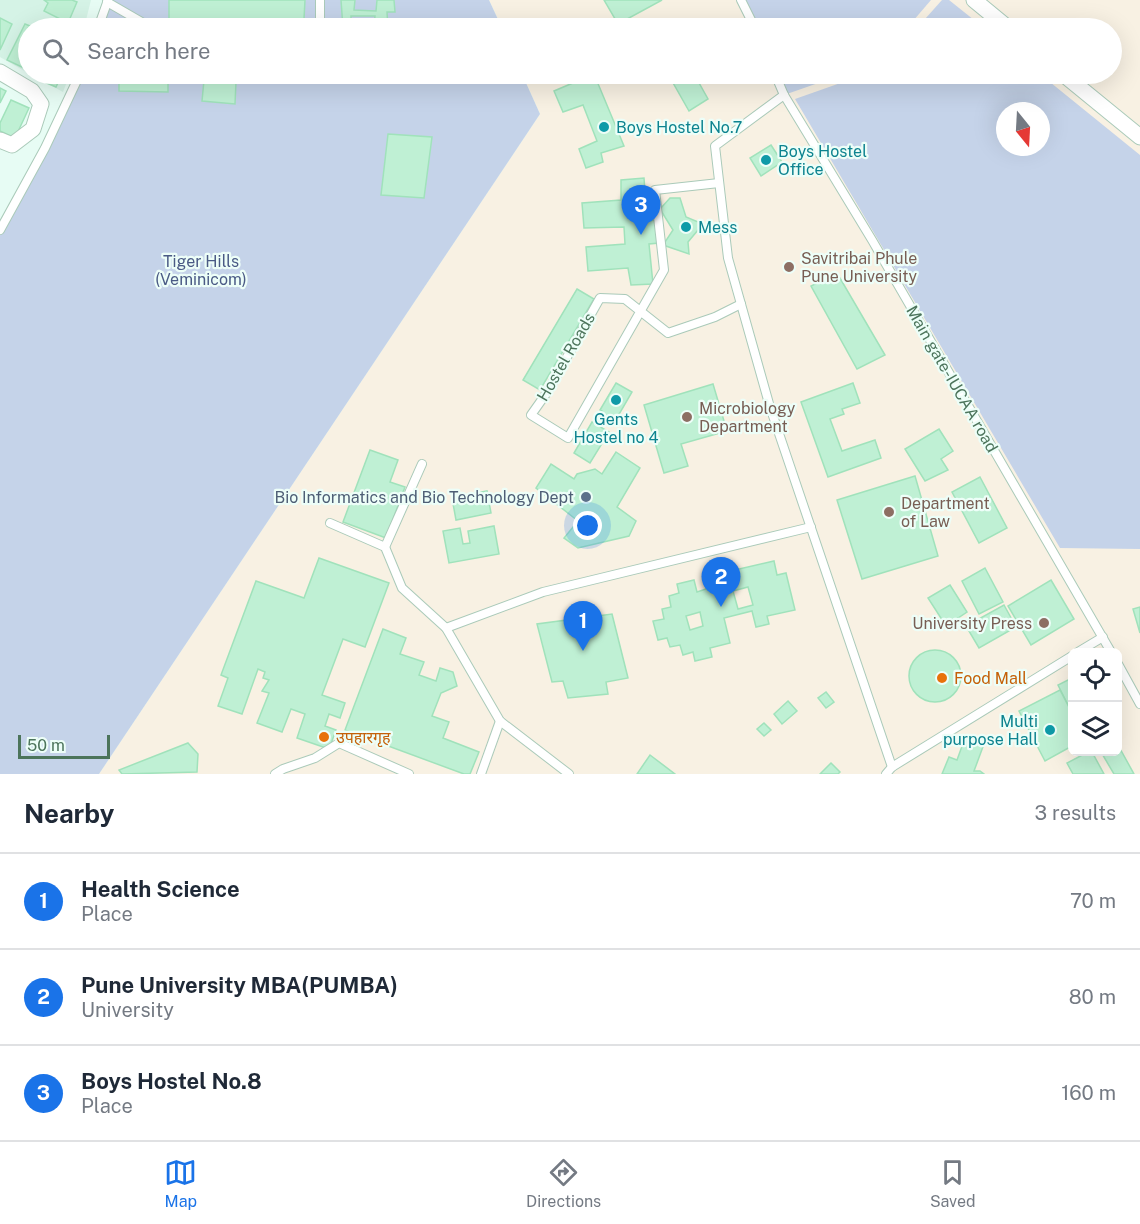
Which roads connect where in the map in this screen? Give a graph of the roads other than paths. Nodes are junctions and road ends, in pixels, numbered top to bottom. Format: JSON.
{"nodes":[{"id":1,"x":320,"y":0,"type":"edge"},
{"id":2,"x":741,"y":0,"type":"edge"},
{"id":3,"x":974,"y":0,"type":"edge"},
{"id":4,"x":107,"y":1,"type":"edge"},
{"id":5,"x":101,"y":18,"type":"edge"},
{"id":6,"x":135,"y":18,"type":"edge"},
{"id":7,"x":320,"y":18,"type":"edge"},
{"id":8,"x":750,"y":18,"type":"edge"},
{"id":9,"x":996,"y":18,"type":"edge"},
{"id":10,"x":0,"y":72,"type":"edge"},
{"id":11,"x":18,"y":83,"type":"edge"},
{"id":12,"x":20,"y":84,"type":"edge"},
{"id":13,"x":75,"y":84,"type":"edge"},
{"id":14,"x":780,"y":84,"type":"edge"},
{"id":15,"x":1075,"y":84,"type":"edge"},
{"id":16,"x":784,"y":94,"type":"junction"},
{"id":17,"x":1140,"y":137,"type":"edge"},
{"id":18,"x":0,"y":140,"type":"edge"},
{"id":19,"x":719,"y":183,"type":"junction"},
{"id":20,"x":0,"y":230,"type":"edge"},
{"id":21,"x":741,"y":304,"type":"junction"},
{"id":22,"x":641,"y":311,"type":"junction"},
{"id":23,"x":422,"y":464,"type":"dead end"},
{"id":24,"x":330,"y":523,"type":"dead end"},
{"id":25,"x":811,"y":527,"type":"junction"},
{"id":26,"x":385,"y":547,"type":"junction"},
{"id":27,"x":446,"y":628,"type":"junction"},
{"id":28,"x":1102,"y":638,"type":"junction"},
{"id":29,"x":1085,"y":648,"type":"edge"},
{"id":30,"x":1108,"y":648,"type":"edge"},
{"id":31,"x":1068,"y":659,"type":"edge"},
{"id":32,"x":1122,"y":671,"type":"edge"},
{"id":33,"x":1140,"y":704,"type":"edge"},
{"id":34,"x":500,"y":721,"type":"junction"},
{"id":35,"x":889,"y":771,"type":"edge"},
{"id":36,"x":275,"y":774,"type":"edge"},
{"id":37,"x":409,"y":774,"type":"edge"},
{"id":38,"x":481,"y":774,"type":"edge"},
{"id":39,"x":569,"y":774,"type":"edge"}],
"edges":[{"from":1,"to":7,"type":"lane"},
{"from":2,"to":8,"type":"lane"},
{"from":3,"to":9,"type":"street"},
{"from":4,"to":5,"type":"lane"},
{"from":4,"to":6,"type":"lane"},
{"from":10,"to":11,"type":"street"},
{"from":12,"to":18,"type":"street"},
{"from":13,"to":20,"type":"lane"},
{"from":14,"to":16,"type":"lane","name":"Main gate-IUCAA road"},
{"from":15,"to":17,"type":"street"},
{"from":16,"to":19,"type":"lane"},
{"from":16,"to":28,"type":"lane","name":"Main gate-IUCAA road"},
{"from":19,"to":21,"type":"lane"},
{"from":19,"to":22,"type":"lane","name":"Hostel Roads"},
{"from":21,"to":22,"type":"lane"},
{"from":21,"to":25,"type":"lane"},
{"from":22,"to":22,"type":"lane","name":"Hostel Roads"},
{"from":23,"to":26,"type":"lane"},
{"from":24,"to":26,"type":"lane"},
{"from":25,"to":27,"type":"lane"},
{"from":25,"to":35,"type":"lane"},
{"from":26,"to":27,"type":"lane"},
{"from":27,"to":34,"type":"lane"},
{"from":28,"to":29,"type":"lane"},
{"from":28,"to":30,"type":"lane","name":"Main gate-IUCAA road"},
{"from":31,"to":35,"type":"lane"},
{"from":32,"to":33,"type":"lane"},
{"from":34,"to":38,"type":"lane"},
{"from":34,"to":39,"type":"lane"},
{"from":36,"to":37,"type":"lane"}]}
